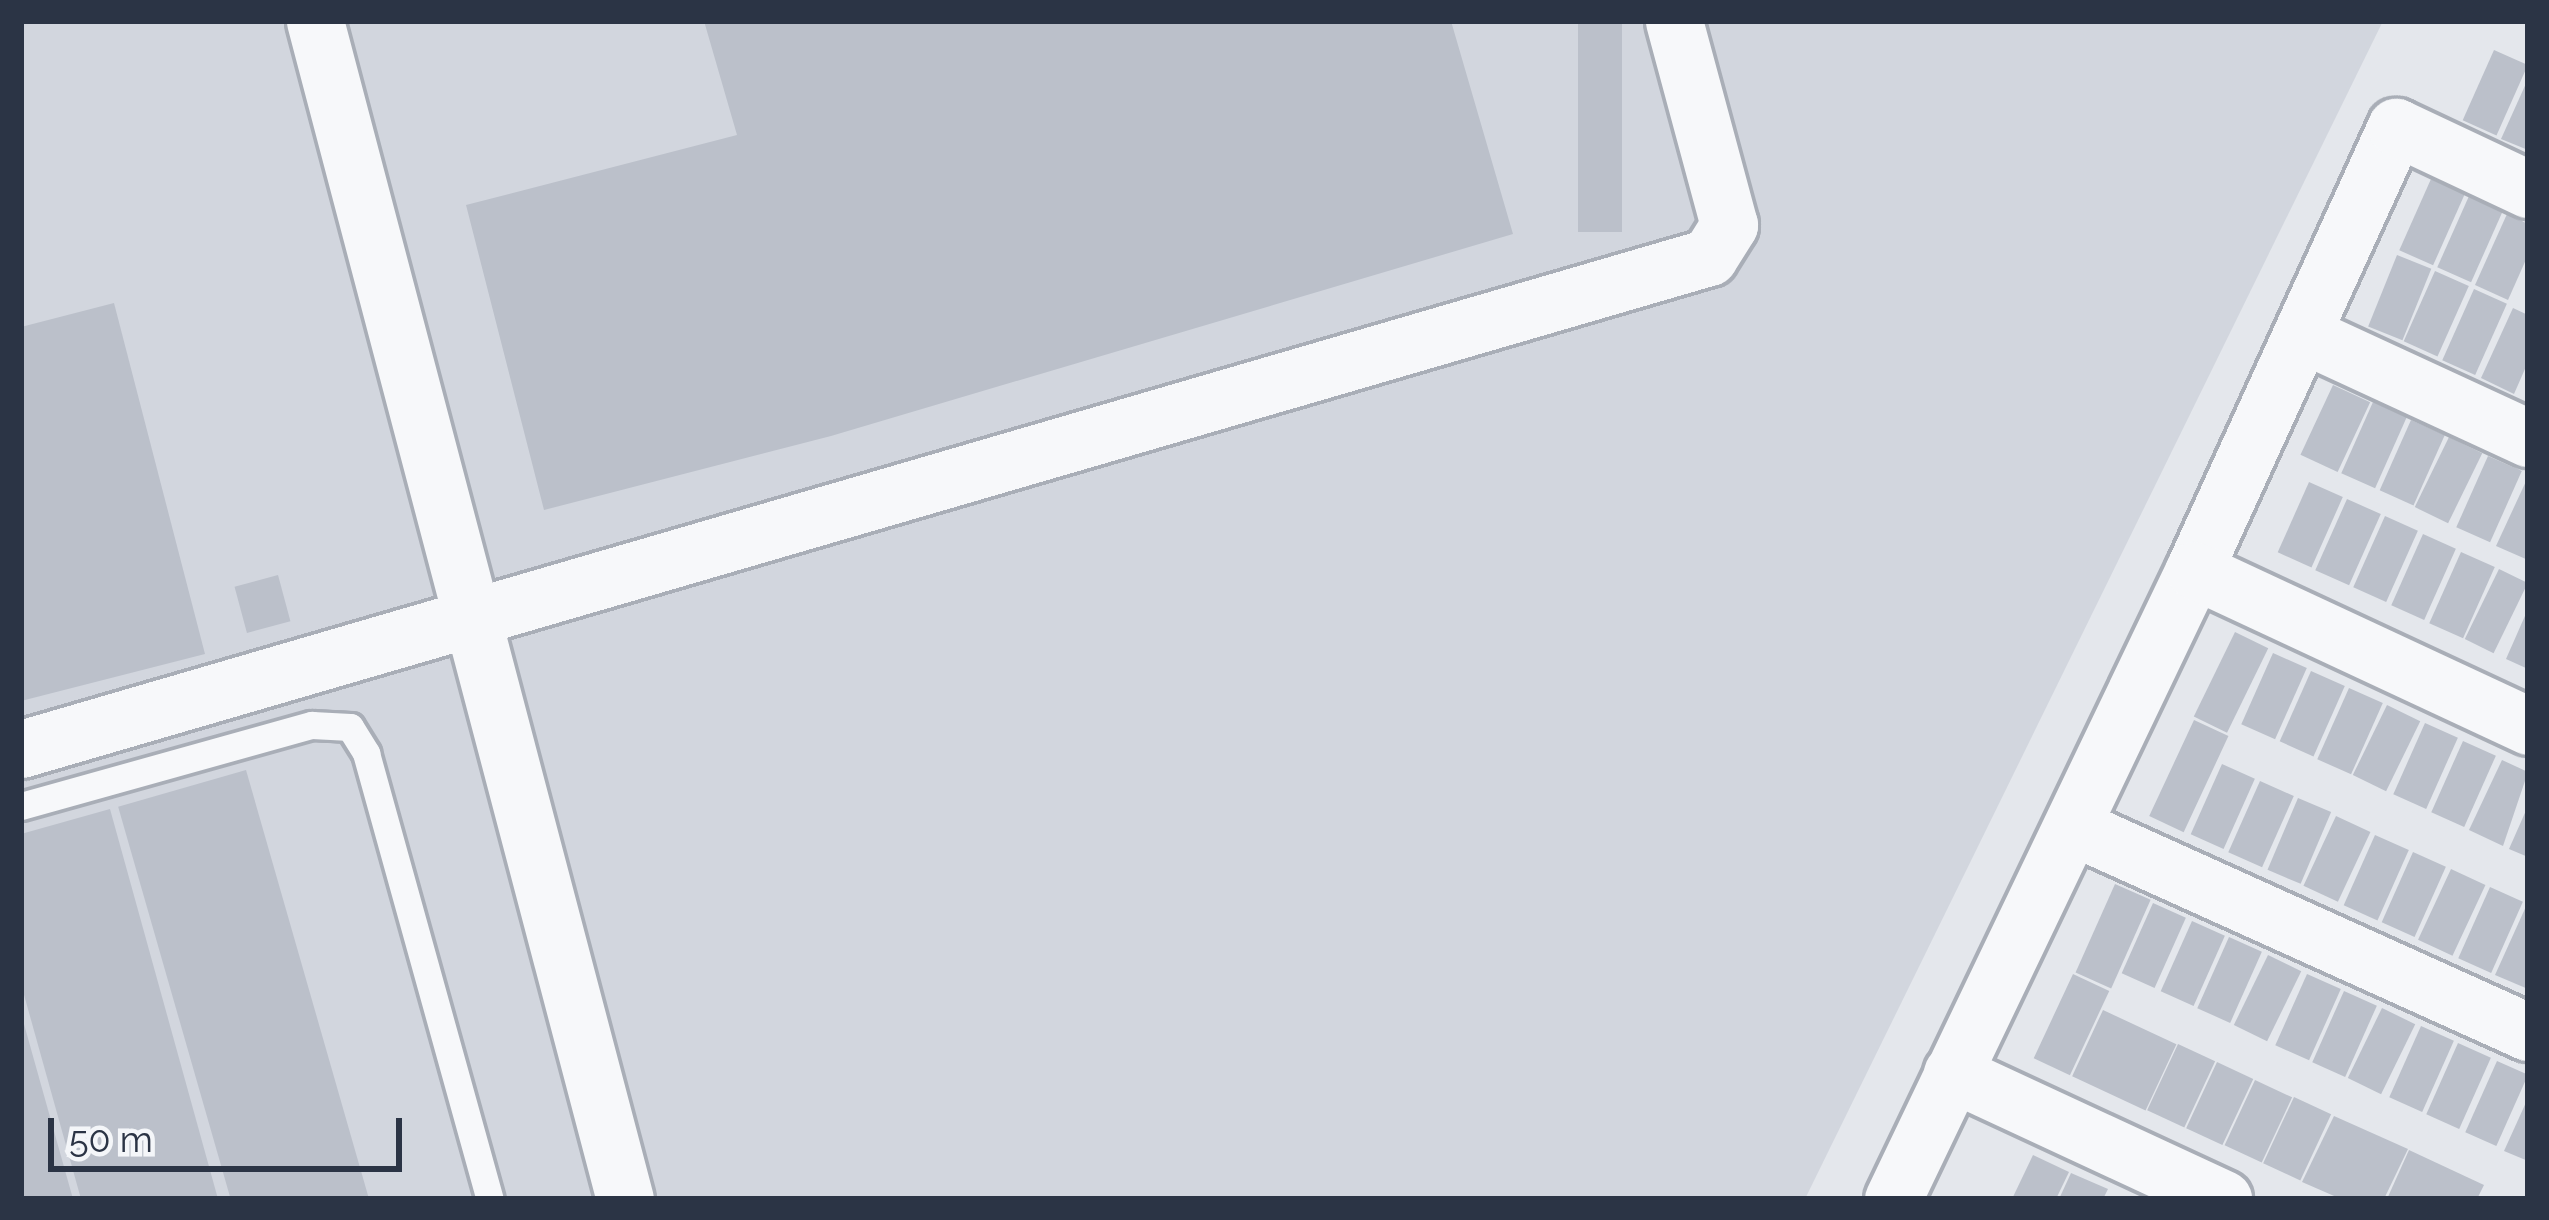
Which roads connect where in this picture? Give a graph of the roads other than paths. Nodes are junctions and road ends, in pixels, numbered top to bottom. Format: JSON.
{"nodes":[{"id":1,"x":315,"y":21,"type":"edge"},
{"id":2,"x":1674,"y":21,"type":"edge"},
{"id":3,"x":2528,"y":189,"type":"edge"},
{"id":4,"x":2305,"y":335,"type":"junction"},
{"id":5,"x":2528,"y":438,"type":"edge"},
{"id":6,"x":2194,"y":570,"type":"junction"},
{"id":7,"x":478,"y":619,"type":"junction"},
{"id":8,"x":2528,"y":725,"type":"edge"},
{"id":9,"x":21,"y":749,"type":"edge"},
{"id":10,"x":21,"y":806,"type":"edge"},
{"id":11,"x":2076,"y":828,"type":"junction"},
{"id":12,"x":2528,"y":1032,"type":"edge"},
{"id":13,"x":1952,"y":1073,"type":"junction"},
{"id":14,"x":490,"y":1199,"type":"edge"},
{"id":15,"x":625,"y":1199,"type":"edge"},
{"id":16,"x":1893,"y":1199,"type":"edge"},
{"id":17,"x":2224,"y":1199,"type":"edge"}],
"edges":[{"from":1,"to":7,"type":"street"},
{"from":2,"to":7,"type":"street"},
{"from":3,"to":4,"type":"street"},
{"from":4,"to":5,"type":"street"},
{"from":4,"to":6,"type":"street"},
{"from":6,"to":8,"type":"street"},
{"from":6,"to":11,"type":"street"},
{"from":7,"to":9,"type":"street"},
{"from":7,"to":15,"type":"street"},
{"from":10,"to":14,"type":"lane"},
{"from":11,"to":12,"type":"street"},
{"from":11,"to":13,"type":"street"},
{"from":13,"to":16,"type":"street"},
{"from":13,"to":17,"type":"street"}]}
